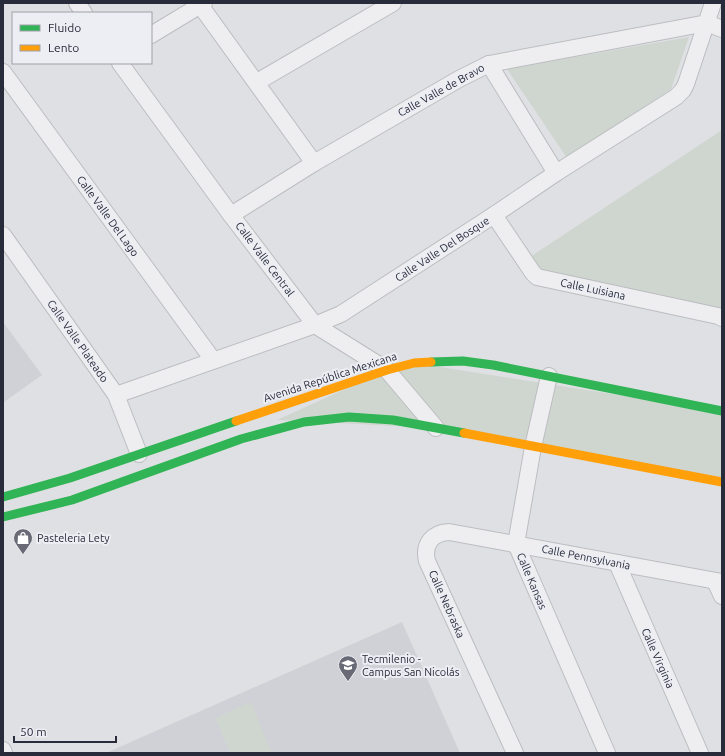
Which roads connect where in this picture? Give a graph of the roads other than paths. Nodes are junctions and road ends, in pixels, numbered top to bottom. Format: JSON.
{"nodes":[{"id":1,"x":77,"y":3,"type":"edge"},
{"id":2,"x":393,"y":3,"type":"edge"},
{"id":3,"x":713,"y":3,"type":"edge"},
{"id":4,"x":202,"y":4,"type":"edge"},
{"id":5,"x":83,"y":12,"type":"edge"},
{"id":6,"x":707,"y":23,"type":"junction"},
{"id":7,"x":722,"y":28,"type":"edge"},
{"id":8,"x":152,"y":34,"type":"edge"},
{"id":9,"x":121,"y":64,"type":"edge"},
{"id":10,"x":488,"y":64,"type":"junction"},
{"id":11,"x":3,"y":72,"type":"edge"},
{"id":12,"x":256,"y":82,"type":"junction"},
{"id":13,"x":314,"y":163,"type":"junction"},
{"id":14,"x":556,"y":173,"type":"junction"},
{"id":15,"x":231,"y":215,"type":"junction"},
{"id":16,"x":494,"y":215,"type":"junction"},
{"id":17,"x":3,"y":235,"type":"edge"},
{"id":18,"x":722,"y":318,"type":"edge"},
{"id":19,"x":315,"y":325,"type":"junction"},
{"id":20,"x":213,"y":360,"type":"junction"},
{"id":21,"x":387,"y":370,"type":"junction"},
{"id":22,"x":549,"y":376,"type":"junction"},
{"id":23,"x":116,"y":395,"type":"junction"},
{"id":24,"x":722,"y":411,"type":"edge"},
{"id":25,"x":436,"y":428,"type":"junction"},
{"id":26,"x":533,"y":447,"type":"junction"},
{"id":27,"x":139,"y":454,"type":"junction"},
{"id":28,"x":722,"y":482,"type":"edge"},
{"id":29,"x":3,"y":497,"type":"edge"},
{"id":30,"x":3,"y":517,"type":"edge"},
{"id":31,"x":430,"y":541,"type":"joint"},
{"id":32,"x":516,"y":544,"type":"junction"},
{"id":33,"x":617,"y":563,"type":"junction"},
{"id":34,"x":719,"y":581,"type":"edge"},
{"id":35,"x":722,"y":596,"type":"edge"},
{"id":36,"x":3,"y":750,"type":"edge"},
{"id":37,"x":4,"y":753,"type":"edge"},
{"id":38,"x":515,"y":753,"type":"edge"},
{"id":39,"x":607,"y":753,"type":"edge"},
{"id":40,"x":700,"y":753,"type":"edge"}],
"edges":[{"from":1,"to":5,"type":"street"},
{"from":2,"to":12,"type":"street"},
{"from":3,"to":6,"type":"street","name":"Calle Valle Del Bosque"},
{"from":4,"to":8,"type":"street"},
{"from":4,"to":12,"type":"street"},
{"from":6,"to":7,"type":"street","name":"Calle Valle de Bravo"},
{"from":6,"to":10,"type":"street","name":"Calle Valle de Bravo"},
{"from":6,"to":14,"type":"street","name":"Calle Valle Del Bosque"},
{"from":9,"to":15,"type":"street","name":"Calle Valle Central"},
{"from":10,"to":13,"type":"street","name":"Calle Valle de Bravo"},
{"from":10,"to":14,"type":"street"},
{"from":11,"to":20,"type":"street","name":"Calle Valle Del Lago"},
{"from":12,"to":13,"type":"street"},
{"from":13,"to":15,"type":"street","name":"Calle Valle de Bravo"},
{"from":14,"to":16,"type":"street","name":"Calle Valle Del Bosque"},
{"from":15,"to":19,"type":"street","name":"Calle Valle Central"},
{"from":16,"to":18,"type":"street","name":"Calle Luisiana"},
{"from":16,"to":19,"type":"street","name":"Calle Valle Del Bosque"},
{"from":17,"to":23,"type":"street","name":"Calle Valle Plateado"},
{"from":19,"to":20,"type":"street","name":"Calle Valle Del Bosque"},
{"from":19,"to":21,"type":"street","name":"Calle Valle Central"},
{"from":20,"to":23,"type":"street","name":"Calle Valle Del Bosque"},
{"from":21,"to":22,"type":"street","name":"Avenida República Mexicana"},
{"from":21,"to":25,"type":"street","name":"Calle Valle Central"},
{"from":21,"to":27,"type":"street","name":"Avenida República Mexicana"},
{"from":22,"to":24,"type":"street","name":"Avenida República Mexicana"},
{"from":22,"to":26,"type":"street","name":"Calle Kansas"},
{"from":23,"to":27,"type":"street","name":"Calle Valle Plateado"},
{"from":25,"to":26,"type":"street"},
{"from":25,"to":30,"type":"street"},
{"from":26,"to":28,"type":"street"},
{"from":26,"to":32,"type":"street","name":"Calle Kansas"},
{"from":27,"to":29,"type":"street","name":"Avenida República Mexicana"},
{"from":31,"to":32,"type":"street","name":"Calle Pennsylvania"},
{"from":31,"to":38,"type":"street","name":"Calle Nebraska"},
{"from":32,"to":33,"type":"street","name":"Calle Pennsylvania"},
{"from":32,"to":39,"type":"street","name":"Calle Kansas"},
{"from":33,"to":34,"type":"street","name":"Calle Pennsylvania"},
{"from":33,"to":40,"type":"street","name":"Calle Virginia"},
{"from":34,"to":35,"type":"street"},
{"from":36,"to":37,"type":"street"}]}
